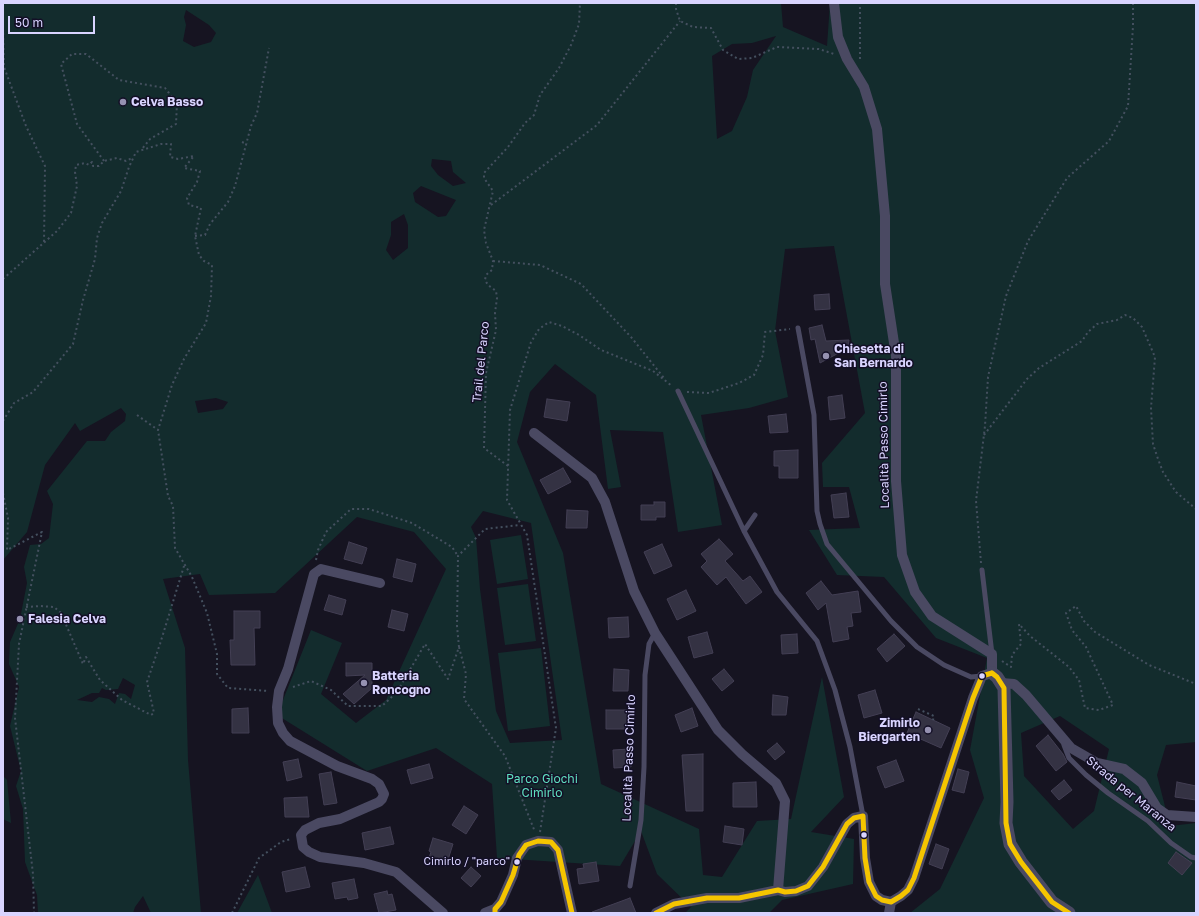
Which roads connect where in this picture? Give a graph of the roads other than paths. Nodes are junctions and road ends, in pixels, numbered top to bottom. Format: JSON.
{"nodes":[{"id":1,"x":834,"y":3,"type":"edge"},
{"id":2,"x":798,"y":328,"type":"road end"},
{"id":3,"x":678,"y":391,"type":"road end"},
{"id":4,"x":534,"y":433,"type":"dead end"},
{"id":5,"x":755,"y":515,"type":"dead end"},
{"id":6,"x":744,"y":531,"type":"junction"},
{"id":7,"x":982,"y":570,"type":"road end"},
{"id":8,"x":380,"y":583,"type":"dead end"},
{"id":9,"x":655,"y":632,"type":"junction"},
{"id":10,"x":992,"y":654,"type":"junction"},
{"id":11,"x":987,"y":674,"type":"junction"},
{"id":12,"x":1002,"y":682,"type":"junction"},
{"id":13,"x":1062,"y":738,"type":"junction"},
{"id":14,"x":862,"y":816,"type":"junction"},
{"id":15,"x":1196,"y":817,"type":"edge"},
{"id":16,"x":1196,"y":858,"type":"edge"},
{"id":17,"x":630,"y":886,"type":"dead end"},
{"id":18,"x":778,"y":890,"type":"junction"},
{"id":19,"x":891,"y":902,"type":"junction"},
{"id":20,"x":492,"y":912,"type":"edge"},
{"id":21,"x":443,"y":913,"type":"edge"},
{"id":22,"x":572,"y":913,"type":"edge"},
{"id":23,"x":656,"y":913,"type":"edge"},
{"id":24,"x":889,"y":913,"type":"edge"},
{"id":25,"x":1069,"y":913,"type":"edge"}],
"edges":[{"from":1,"to":10,"type":"street","name":"Località Passo Cimirlo"},
{"from":2,"to":11,"type":"lane"},
{"from":3,"to":6,"type":"lane"},
{"from":4,"to":9,"type":"street"},
{"from":5,"to":6,"type":"lane"},
{"from":6,"to":14,"type":"lane"},
{"from":7,"to":10,"type":"lane"},
{"from":8,"to":21,"type":"street"},
{"from":9,"to":17,"type":"lane","name":"Località Passo Cimirlo"},
{"from":9,"to":18,"type":"street"},
{"from":10,"to":11,"type":"street"},
{"from":11,"to":12,"type":"street"},
{"from":11,"to":19,"type":"street"},
{"from":12,"to":13,"type":"street","name":"Strada per Maranza"},
{"from":12,"to":25,"type":"street"},
{"from":13,"to":15,"type":"street","name":"Strada per Maranza"},
{"from":13,"to":16,"type":"lane","name":"Strada per Maranza"},
{"from":14,"to":18,"type":"street"},
{"from":14,"to":19,"type":"street"},
{"from":18,"to":23,"type":"street"},
{"from":19,"to":24,"type":"street"},
{"from":20,"to":22,"type":"street"}]}
